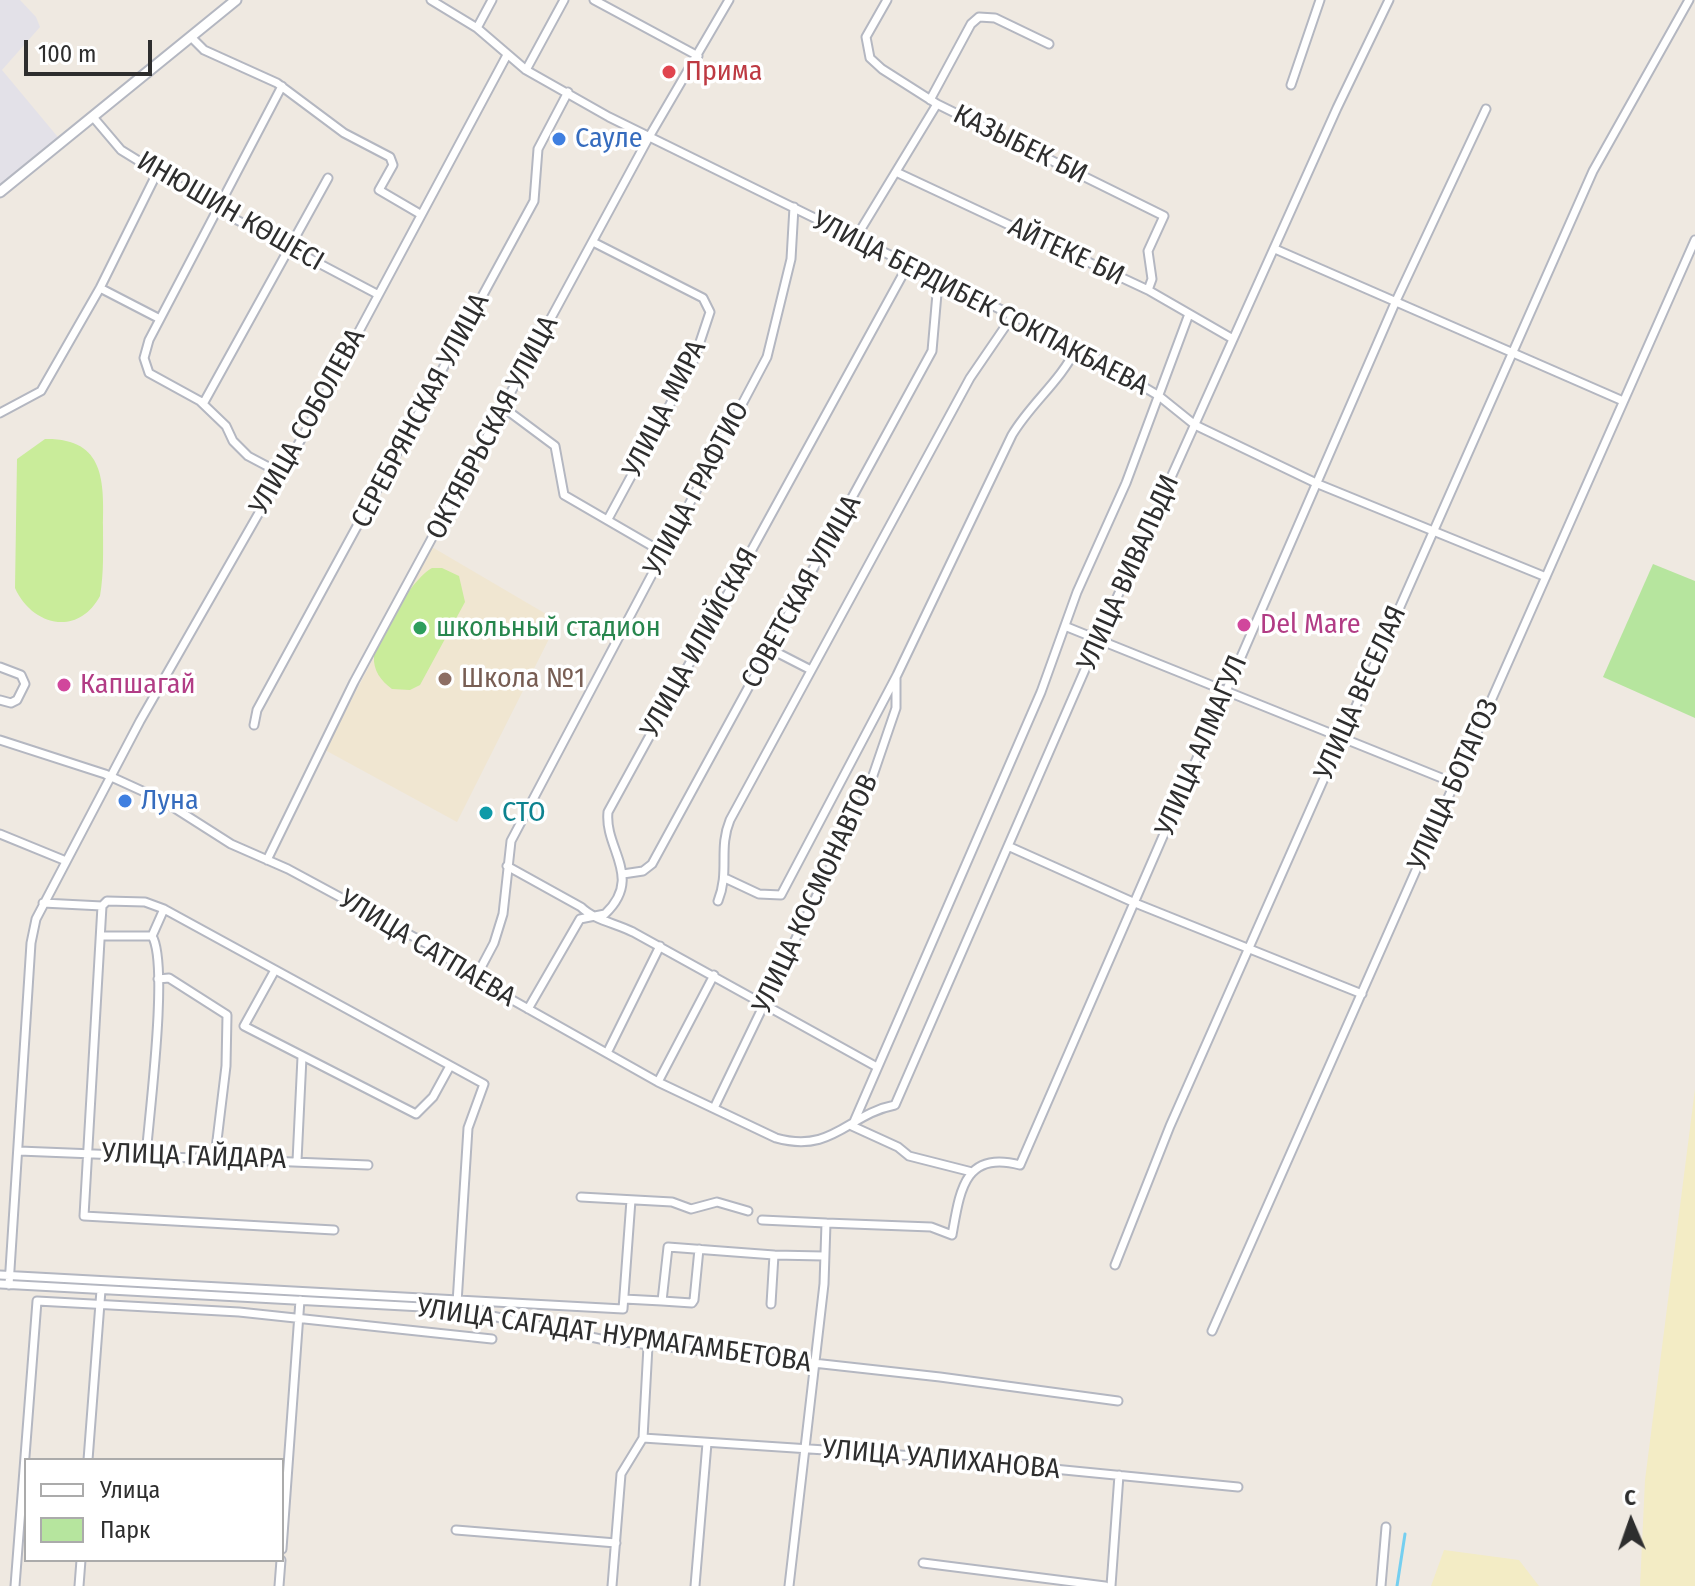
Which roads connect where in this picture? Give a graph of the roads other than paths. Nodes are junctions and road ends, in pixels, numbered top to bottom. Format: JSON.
{"nodes":[{"id":1,"x":236,"y":0,"type":"edge"},
{"id":2,"x":431,"y":0,"type":"edge"},
{"id":3,"x":492,"y":0,"type":"edge"},
{"id":4,"x":564,"y":0,"type":"edge"},
{"id":5,"x":594,"y":0,"type":"edge"},
{"id":6,"x":729,"y":0,"type":"edge"},
{"id":7,"x":887,"y":0,"type":"edge"},
{"id":8,"x":1320,"y":0,"type":"edge"},
{"id":9,"x":1389,"y":0,"type":"edge"},
{"id":10,"x":1689,"y":0,"type":"edge"},
{"id":11,"x":477,"y":28,"type":"junction"},
{"id":12,"x":192,"y":38,"type":"junction"},
{"id":13,"x":1049,"y":44,"type":"dead end"},
{"id":14,"x":507,"y":55,"type":"junction"},
{"id":15,"x":698,"y":56,"type":"junction"},
{"id":16,"x":526,"y":70,"type":"junction"},
{"id":17,"x":1291,"y":85,"type":"dead end"},
{"id":18,"x":282,"y":86,"type":"junction"},
{"id":19,"x":568,"y":92,"type":"junction"},
{"id":20,"x":934,"y":102,"type":"junction"},
{"id":21,"x":1486,"y":109,"type":"dead end"},
{"id":22,"x":93,"y":117,"type":"junction"},
{"id":23,"x":649,"y":137,"type":"junction"},
{"id":24,"x":896,"y":172,"type":"junction"},
{"id":25,"x":157,"y":173,"type":"junction"},
{"id":26,"x":328,"y":178,"type":"dead end"},
{"id":27,"x":0,"y":192,"type":"edge"},
{"id":28,"x":794,"y":207,"type":"junction"},
{"id":29,"x":218,"y":210,"type":"junction"},
{"id":30,"x":420,"y":214,"type":"junction"},
{"id":31,"x":855,"y":239,"type":"junction"},
{"id":32,"x":1695,"y":240,"type":"edge"},
{"id":33,"x":593,"y":242,"type":"junction"},
{"id":34,"x":289,"y":248,"type":"junction"},
{"id":35,"x":1275,"y":249,"type":"junction"},
{"id":36,"x":908,"y":265,"type":"junction"},
{"id":37,"x":938,"y":282,"type":"junction"},
{"id":38,"x":100,"y":288,"type":"junction"},
{"id":39,"x":1148,"y":290,"type":"junction"},
{"id":40,"x":377,"y":294,"type":"junction"},
{"id":41,"x":1395,"y":303,"type":"junction"},
{"id":42,"x":1189,"y":314,"type":"junction"},
{"id":43,"x":1011,"y":318,"type":"junction"},
{"id":44,"x":160,"y":319,"type":"junction"},
{"id":45,"x":1233,"y":339,"type":"junction"},
{"id":46,"x":1077,"y":347,"type":"junction"},
{"id":47,"x":1512,"y":353,"type":"junction"},
{"id":48,"x":1159,"y":396,"type":"junction"},
{"id":49,"x":1623,"y":401,"type":"junction"},
{"id":50,"x":203,"y":404,"type":"junction"},
{"id":51,"x":504,"y":408,"type":"junction"},
{"id":52,"x":0,"y":413,"type":"edge"},
{"id":53,"x":1195,"y":425,"type":"junction"},
{"id":54,"x":282,"y":474,"type":"junction"},
{"id":55,"x":1318,"y":484,"type":"junction"},
{"id":56,"x":608,"y":519,"type":"junction"},
{"id":57,"x":1434,"y":529,"type":"junction"},
{"id":58,"x":664,"y":553,"type":"junction"},
{"id":59,"x":1546,"y":577,"type":"junction"},
{"id":60,"x":1067,"y":627,"type":"junction"},
{"id":61,"x":1097,"y":642,"type":"junction"},
{"id":62,"x":772,"y":650,"type":"junction"},
{"id":63,"x":0,"y":667,"type":"edge"},
{"id":64,"x":811,"y":670,"type":"junction"},
{"id":65,"x":897,"y":675,"type":"junction"},
{"id":66,"x":1224,"y":692,"type":"junction"},
{"id":67,"x":0,"y":700,"type":"edge"},
{"id":68,"x":254,"y":725,"type":"dead end"},
{"id":69,"x":1340,"y":739,"type":"junction"},
{"id":70,"x":0,"y":740,"type":"edge"},
{"id":71,"x":112,"y":777,"type":"junction"},
{"id":72,"x":1454,"y":783,"type":"junction"},
{"id":73,"x":0,"y":834,"type":"edge"},
{"id":74,"x":1010,"y":847,"type":"junction"},
{"id":75,"x":69,"y":858,"type":"junction"},
{"id":76,"x":267,"y":860,"type":"junction"},
{"id":77,"x":507,"y":866,"type":"junction"},
{"id":78,"x":623,"y":874,"type":"junction"},
{"id":79,"x":727,"y":879,"type":"junction"},
{"id":80,"x":718,"y":901,"type":"dead end"},
{"id":81,"x":43,"y":903,"type":"junction"},
{"id":82,"x":1135,"y":903,"type":"junction"},
{"id":83,"x":102,"y":906,"type":"junction"},
{"id":84,"x":164,"y":909,"type":"junction"},
{"id":85,"x":591,"y":917,"type":"junction"},
{"id":86,"x":101,"y":936,"type":"junction"},
{"id":87,"x":152,"y":936,"type":"junction"},
{"id":88,"x":660,"y":946,"type":"junction"},
{"id":89,"x":1250,"y":949,"type":"junction"},
{"id":90,"x":275,"y":970,"type":"junction"},
{"id":91,"x":714,"y":975,"type":"junction"},
{"id":92,"x":476,"y":977,"type":"junction"},
{"id":93,"x":158,"y":979,"type":"junction"},
{"id":94,"x":1362,"y":994,"type":"junction"},
{"id":95,"x":765,"y":1004,"type":"junction"},
{"id":96,"x":528,"y":1009,"type":"junction"},
{"id":97,"x":607,"y":1053,"type":"junction"},
{"id":98,"x":302,"y":1057,"type":"junction"},
{"id":99,"x":450,"y":1066,"type":"junction"},
{"id":100,"x":877,"y":1067,"type":"junction"},
{"id":101,"x":658,"y":1082,"type":"junction"},
{"id":102,"x":714,"y":1108,"type":"junction"},
{"id":103,"x":852,"y":1126,"type":"junction"},
{"id":104,"x":19,"y":1151,"type":"junction"},
{"id":105,"x":87,"y":1153,"type":"junction"},
{"id":106,"x":146,"y":1156,"type":"junction"},
{"id":107,"x":215,"y":1157,"type":"junction"},
{"id":108,"x":297,"y":1161,"type":"junction"},
{"id":109,"x":368,"y":1165,"type":"dead end"},
{"id":110,"x":972,"y":1172,"type":"junction"},
{"id":111,"x":581,"y":1197,"type":"dead end"},
{"id":112,"x":631,"y":1200,"type":"junction"},
{"id":113,"x":748,"y":1211,"type":"dead end"},
{"id":114,"x":762,"y":1220,"type":"dead end"},
{"id":115,"x":826,"y":1223,"type":"junction"},
{"id":116,"x":334,"y":1230,"type":"dead end"},
{"id":117,"x":699,"y":1249,"type":"junction"},
{"id":118,"x":774,"y":1255,"type":"junction"},
{"id":119,"x":823,"y":1256,"type":"junction"},
{"id":120,"x":1115,"y":1265,"type":"dead end"},
{"id":121,"x":5,"y":1275,"type":"edge"},
{"id":122,"x":4,"y":1284,"type":"edge"},
{"id":123,"x":101,"y":1290,"type":"junction"},
{"id":124,"x":457,"y":1299,"type":"junction"},
{"id":125,"x":624,"y":1299,"type":"junction"},
{"id":126,"x":300,"y":1300,"type":"junction"},
{"id":127,"x":662,"y":1301,"type":"junction"},
{"id":128,"x":771,"y":1304,"type":"dead end"},
{"id":129,"x":98,"y":1305,"type":"junction"},
{"id":130,"x":457,"y":1309,"type":"junction"},
{"id":131,"x":300,"y":1318,"type":"junction"},
{"id":132,"x":1212,"y":1331,"type":"dead end"},
{"id":133,"x":492,"y":1339,"type":"dead end"},
{"id":134,"x":648,"y":1346,"type":"junction"},
{"id":135,"x":812,"y":1364,"type":"junction"},
{"id":136,"x":1118,"y":1401,"type":"dead end"},
{"id":137,"x":643,"y":1438,"type":"junction"},
{"id":138,"x":707,"y":1443,"type":"junction"},
{"id":139,"x":802,"y":1449,"type":"junction"},
{"id":140,"x":25,"y":1458,"type":"edge"},
{"id":141,"x":88,"y":1458,"type":"edge"},
{"id":142,"x":24,"y":1469,"type":"edge"},
{"id":143,"x":1119,"y":1475,"type":"junction"},
{"id":144,"x":1238,"y":1487,"type":"dead end"},
{"id":145,"x":284,"y":1523,"type":"edge"},
{"id":146,"x":1386,"y":1527,"type":"dead end"},
{"id":147,"x":456,"y":1530,"type":"dead end"},
{"id":148,"x":616,"y":1543,"type":"junction"},
{"id":149,"x":81,"y":1562,"type":"edge"},
{"id":150,"x":281,"y":1562,"type":"edge"},
{"id":151,"x":923,"y":1563,"type":"dead end"},
{"id":152,"x":15,"y":1586,"type":"edge"},
{"id":153,"x":79,"y":1586,"type":"edge"},
{"id":154,"x":279,"y":1586,"type":"edge"},
{"id":155,"x":612,"y":1586,"type":"edge"},
{"id":156,"x":695,"y":1586,"type":"edge"},
{"id":157,"x":789,"y":1586,"type":"edge"},
{"id":158,"x":1105,"y":1586,"type":"edge"},
{"id":159,"x":1111,"y":1586,"type":"edge"},
{"id":160,"x":1381,"y":1586,"type":"edge"}],
"edges":[{"from":1,"to":12,"type":"main road"},
{"from":2,"to":11,"type":"street","name":"УЛИЦА БЕРДИБЕК СОКПАКБАЕВА"},
{"from":3,"to":11,"type":"street"},
{"from":4,"to":16,"type":"street"},
{"from":5,"to":15,"type":"street"},
{"from":6,"to":15,"type":"street","name":"ОКТЯБРЬСКАЯ УЛИЦА"},
{"from":7,"to":20,"type":"street","name":"КАЗЫБЕК БИ"},
{"from":8,"to":17,"type":"street"},
{"from":9,"to":35,"type":"street","name":"УЛИЦА ВИВАЛЬДИ"},
{"from":10,"to":47,"type":"street","name":"УЛИЦА ВЕСЕЛАЯ"},
{"from":11,"to":14,"type":"street","name":"УЛИЦА БЕРДИБЕК СОКПАКБАЕВА"},
{"from":12,"to":18,"type":"street"},
{"from":12,"to":22,"type":"main road"},
{"from":13,"to":20,"type":"street"},
{"from":14,"to":16,"type":"street","name":"УЛИЦА БЕРДИБЕК СОКПАКБАЕВА"},
{"from":14,"to":30,"type":"street","name":"УЛИЦА СОБОЛЕВА"},
{"from":15,"to":23,"type":"street","name":"ОКТЯБРЬСКАЯ УЛИЦА"},
{"from":16,"to":19,"type":"street","name":"УЛИЦА БЕРДИБЕК СОКПАКБАЕВА"},
{"from":18,"to":29,"type":"street"},
{"from":18,"to":30,"type":"street"},
{"from":19,"to":23,"type":"street","name":"УЛИЦА БЕРДИБЕК СОКПАКБАЕВА"},
{"from":19,"to":68,"type":"street","name":"СЕРЕБРЯНСКАЯ УЛИЦА"},
{"from":20,"to":24,"type":"street"},
{"from":20,"to":39,"type":"street","name":"КАЗЫБЕК БИ"},
{"from":21,"to":41,"type":"street","name":"УЛИЦА АЛМАГУЛ"},
{"from":22,"to":25,"type":"street","name":"ИНЮШИН КӨШЕСІ"},
{"from":22,"to":27,"type":"main road"},
{"from":23,"to":28,"type":"street","name":"УЛИЦА БЕРДИБЕК СОКПАКБАЕВА"},
{"from":23,"to":33,"type":"street","name":"ОКТЯБРЬСКАЯ УЛИЦА"},
{"from":24,"to":31,"type":"street"},
{"from":24,"to":39,"type":"street","name":"АЙТЕКЕ БИ"},
{"from":25,"to":29,"type":"street","name":"ИНЮШИН КӨШЕСІ"},
{"from":25,"to":38,"type":"street"},
{"from":26,"to":34,"type":"street"},
{"from":28,"to":31,"type":"street","name":"УЛИЦА БЕРДИБЕК СОКПАКБАЕВА"},
{"from":28,"to":58,"type":"street","name":"УЛИЦА ГРАФТИО"},
{"from":29,"to":34,"type":"street","name":"ИНЮШИН КӨШЕСІ"},
{"from":29,"to":44,"type":"street"},
{"from":30,"to":40,"type":"street","name":"УЛИЦА СОБОЛЕВА"},
{"from":31,"to":36,"type":"street","name":"УЛИЦА БЕРДИБЕК СОКПАКБАЕВА"},
{"from":32,"to":49,"type":"street","name":"УЛИЦА БОТАГОЗ"},
{"from":33,"to":51,"type":"street","name":"ОКТЯБРЬСКАЯ УЛИЦА"},
{"from":33,"to":56,"type":"street","name":"УЛИЦА МИРА"},
{"from":34,"to":40,"type":"street","name":"ИНЮШИН КӨШЕСІ"},
{"from":34,"to":50,"type":"street"},
{"from":35,"to":41,"type":"street"},
{"from":35,"to":45,"type":"street","name":"УЛИЦА ВИВАЛЬДИ"},
{"from":36,"to":37,"type":"street","name":"УЛИЦА БЕРДИБЕК СОКПАКБАЕВА"},
{"from":36,"to":78,"type":"street","name":"УЛИЦА ИЛИЙСКАЯ"},
{"from":37,"to":43,"type":"street","name":"УЛИЦА БЕРДИБЕК СОКПАКБАЕВА"},
{"from":37,"to":62,"type":"street","name":"СОВЕТСКАЯ УЛИЦА"},
{"from":38,"to":44,"type":"street"},
{"from":38,"to":52,"type":"street"},
{"from":39,"to":42,"type":"street","name":"АЙТЕКЕ БИ"},
{"from":40,"to":54,"type":"street","name":"УЛИЦА СОБОЛЕВА"},
{"from":41,"to":47,"type":"street"},
{"from":41,"to":55,"type":"street","name":"УЛИЦА АЛМАГУЛ"},
{"from":42,"to":45,"type":"street","name":"АЙТЕКЕ БИ"},
{"from":42,"to":48,"type":"street"},
{"from":43,"to":46,"type":"street","name":"УЛИЦА БЕРДИБЕК СОКПАКБАЕВА"},
{"from":43,"to":64,"type":"street"},
{"from":44,"to":50,"type":"street"},
{"from":45,"to":53,"type":"street","name":"УЛИЦА ВИВАЛЬДИ"},
{"from":46,"to":48,"type":"street","name":"УЛИЦА БЕРДИБЕК СОКПАКБАЕВА"},
{"from":46,"to":65,"type":"street","name":"УЛИЦА КОСМОНАВТОВ"},
{"from":47,"to":49,"type":"street"},
{"from":47,"to":57,"type":"street","name":"УЛИЦА ВЕСЕЛАЯ"},
{"from":48,"to":53,"type":"street","name":"УЛИЦА БЕРДИБЕК СОКПАКБАЕВА"},
{"from":48,"to":60,"type":"street"},
{"from":49,"to":59,"type":"street","name":"УЛИЦА БОТАГОЗ"},
{"from":50,"to":54,"type":"street"},
{"from":51,"to":56,"type":"street"},
{"from":51,"to":76,"type":"street","name":"ОКТЯБРЬСКАЯ УЛИЦА"},
{"from":53,"to":55,"type":"street","name":"УЛИЦА БЕРДИБЕК СОКПАКБАЕВА"},
{"from":53,"to":61,"type":"street","name":"УЛИЦА ВИВАЛЬДИ"},
{"from":54,"to":71,"type":"street","name":"УЛИЦА СОБОЛЕВА"},
{"from":55,"to":57,"type":"street","name":"УЛИЦА БЕРДИБЕК СОКПАКБАЕВА"},
{"from":55,"to":66,"type":"street","name":"УЛИЦА АЛМАГУЛ"},
{"from":56,"to":58,"type":"street"},
{"from":57,"to":59,"type":"street","name":"УЛИЦА БЕРДИБЕК СОКПАКБАЕВА"},
{"from":57,"to":69,"type":"street","name":"УЛИЦА ВЕСЕЛАЯ"},
{"from":58,"to":77,"type":"street","name":"УЛИЦА ГРАФТИО"},
{"from":59,"to":72,"type":"street","name":"УЛИЦА БОТАГОЗ"},
{"from":60,"to":61,"type":"street"},
{"from":60,"to":100,"type":"street"},
{"from":61,"to":66,"type":"street"},
{"from":61,"to":74,"type":"street","name":"УЛИЦА ВИВАЛЬДИ"},
{"from":62,"to":64,"type":"street"},
{"from":62,"to":78,"type":"street","name":"СОВЕТСКАЯ УЛИЦА"},
{"from":63,"to":67,"type":"street"},
{"from":64,"to":79,"type":"street"},
{"from":65,"to":79,"type":"street","name":"УЛИЦА КОСМОНАВТОВ"},
{"from":65,"to":95,"type":"street","name":"УЛИЦА КОСМОНАВТОВ"},
{"from":66,"to":69,"type":"street"},
{"from":66,"to":82,"type":"street","name":"УЛИЦА АЛМАГУЛ"},
{"from":69,"to":72,"type":"street"},
{"from":69,"to":89,"type":"street","name":"УЛИЦА ВЕСЕЛАЯ"},
{"from":70,"to":71,"type":"street","name":"УЛИЦА САТПАЕВА"},
{"from":71,"to":75,"type":"street","name":"УЛИЦА СОБОЛЕВА"},
{"from":71,"to":76,"type":"street","name":"УЛИЦА САТПАЕВА"},
{"from":72,"to":94,"type":"street","name":"УЛИЦА БОТАГОЗ"},
{"from":73,"to":75,"type":"street"},
{"from":74,"to":82,"type":"street"},
{"from":74,"to":103,"type":"street","name":"УЛИЦА ВИВАЛЬДИ"},
{"from":75,"to":81,"type":"street"},
{"from":76,"to":92,"type":"street","name":"УЛИЦА САТПАЕВА"},
{"from":77,"to":85,"type":"street"},
{"from":77,"to":92,"type":"street","name":"УЛИЦА ГРАФТИО"},
{"from":78,"to":85,"type":"street"},
{"from":79,"to":80,"type":"street"},
{"from":81,"to":83,"type":"street"},
{"from":81,"to":104,"type":"street"},
{"from":82,"to":89,"type":"street"},
{"from":82,"to":110,"type":"street","name":"УЛИЦА АЛМАГУЛ"},
{"from":83,"to":84,"type":"street"},
{"from":83,"to":86,"type":"street"},
{"from":84,"to":87,"type":"street"},
{"from":84,"to":90,"type":"street"},
{"from":85,"to":88,"type":"street"},
{"from":85,"to":96,"type":"street"},
{"from":86,"to":87,"type":"street"},
{"from":86,"to":105,"type":"street"},
{"from":87,"to":93,"type":"street"},
{"from":88,"to":91,"type":"street"},
{"from":88,"to":97,"type":"street"},
{"from":89,"to":94,"type":"street"},
{"from":89,"to":120,"type":"street","name":"УЛИЦА ВЕСЕЛАЯ"},
{"from":90,"to":98,"type":"street"},
{"from":90,"to":99,"type":"street"},
{"from":91,"to":95,"type":"street"},
{"from":91,"to":101,"type":"street"},
{"from":92,"to":96,"type":"street","name":"УЛИЦА САТПАЕВА"},
{"from":93,"to":106,"type":"street"},
{"from":93,"to":107,"type":"street"},
{"from":94,"to":132,"type":"street","name":"УЛИЦА БОТАГОЗ"},
{"from":95,"to":100,"type":"street"},
{"from":95,"to":102,"type":"street","name":"УЛИЦА КОСМОНАВТОВ"},
{"from":96,"to":97,"type":"street","name":"УЛИЦА САТПАЕВА"},
{"from":97,"to":101,"type":"street","name":"УЛИЦА САТПАЕВА"},
{"from":98,"to":99,"type":"street"},
{"from":98,"to":108,"type":"street"},
{"from":99,"to":124,"type":"street"},
{"from":100,"to":103,"type":"street"},
{"from":101,"to":102,"type":"street","name":"УЛИЦА САТПАЕВА"},
{"from":102,"to":103,"type":"street","name":"УЛИЦА САТПАЕВА"},
{"from":103,"to":110,"type":"street"},
{"from":104,"to":105,"type":"street","name":"УЛИЦА ГАЙДАРА"},
{"from":104,"to":121,"type":"street"},
{"from":105,"to":106,"type":"street","name":"УЛИЦА ГАЙДАРА"},
{"from":105,"to":116,"type":"street"},
{"from":106,"to":107,"type":"street","name":"УЛИЦА ГАЙДАРА"},
{"from":107,"to":108,"type":"street","name":"УЛИЦА ГАЙДАРА"},
{"from":108,"to":109,"type":"street","name":"УЛИЦА ГАЙДАРА"},
{"from":110,"to":115,"type":"street"},
{"from":111,"to":112,"type":"street"},
{"from":112,"to":113,"type":"street"},
{"from":112,"to":125,"type":"street"},
{"from":114,"to":115,"type":"street"},
{"from":115,"to":119,"type":"street"},
{"from":117,"to":118,"type":"street"},
{"from":117,"to":127,"type":"street"},
{"from":117,"to":127,"type":"street"},
{"from":118,"to":119,"type":"street"},
{"from":118,"to":128,"type":"street"},
{"from":119,"to":135,"type":"street"},
{"from":121,"to":122,"type":"street"},
{"from":121,"to":124,"type":"street"},
{"from":122,"to":123,"type":"street","name":"УЛИЦА САГАДАТ НУРМАГАМБЕТОВА"},
{"from":123,"to":126,"type":"street","name":"УЛИЦА САГАДАТ НУРМАГАМБЕТОВА"},
{"from":123,"to":129,"type":"street"},
{"from":124,"to":125,"type":"street"},
{"from":124,"to":130,"type":"street"},
{"from":125,"to":127,"type":"street"},
{"from":126,"to":130,"type":"street","name":"УЛИЦА САГАДАТ НУРМАГАМБЕТОВА"},
{"from":126,"to":131,"type":"street"},
{"from":129,"to":131,"type":"street"},
{"from":129,"to":140,"type":"street"},
{"from":129,"to":141,"type":"street"},
{"from":130,"to":134,"type":"street","name":"УЛИЦА САГАДАТ НУРМАГАМБЕТОВА"},
{"from":131,"to":133,"type":"street"},
{"from":131,"to":145,"type":"street"},
{"from":134,"to":135,"type":"street","name":"УЛИЦА САГАДАТ НУРМАГАМБЕТОВА"},
{"from":134,"to":137,"type":"street"},
{"from":135,"to":136,"type":"street","name":"УЛИЦА САГАДАТ НУРМАГАМБЕТОВА"},
{"from":135,"to":139,"type":"street"},
{"from":137,"to":138,"type":"street","name":"УЛИЦА УАЛИХАНОВА"},
{"from":137,"to":148,"type":"street"},
{"from":138,"to":139,"type":"street","name":"УЛИЦА УАЛИХАНОВА"},
{"from":138,"to":156,"type":"street"},
{"from":139,"to":143,"type":"street","name":"УЛИЦА УАЛИХАНОВА"},
{"from":139,"to":157,"type":"street"},
{"from":142,"to":152,"type":"street"},
{"from":143,"to":144,"type":"street","name":"УЛИЦА УАЛИХАНОВА"},
{"from":143,"to":159,"type":"street"},
{"from":146,"to":160,"type":"street"},
{"from":147,"to":148,"type":"street"},
{"from":148,"to":155,"type":"street"},
{"from":149,"to":153,"type":"street"},
{"from":150,"to":154,"type":"street"},
{"from":151,"to":158,"type":"street"}]}
